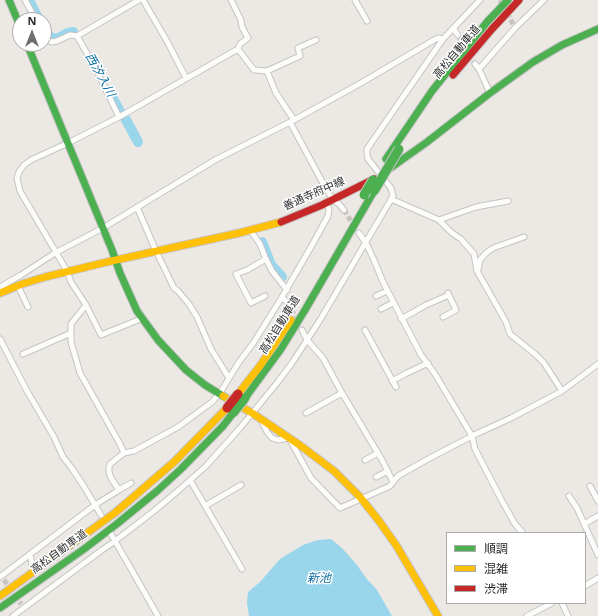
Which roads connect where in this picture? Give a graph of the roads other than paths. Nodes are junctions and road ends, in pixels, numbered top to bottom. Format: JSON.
{"nodes":[{"id":1,"x":9,"y":0,"type":"edge"},
{"id":2,"x":25,"y":0,"type":"edge"},
{"id":3,"x":129,"y":0,"type":"edge"},
{"id":4,"x":143,"y":0,"type":"edge"},
{"id":5,"x":231,"y":0,"type":"edge"},
{"id":6,"x":355,"y":0,"type":"edge"},
{"id":7,"x":480,"y":0,"type":"edge"},
{"id":8,"x":508,"y":0,"type":"edge"},
{"id":9,"x":519,"y":0,"type":"edge"},
{"id":10,"x":544,"y":0,"type":"edge"},
{"id":11,"x":137,"y":1,"type":"edge"},
{"id":12,"x":14,"y":12,"type":"edge"},
{"id":13,"x":32,"y":12,"type":"edge"},
{"id":14,"x":367,"y":21,"type":"dead end"},
{"id":15,"x":453,"y":28,"type":"junction"},
{"id":16,"x":598,"y":29,"type":"edge"},
{"id":17,"x":458,"y":35,"type":"tunnel mouth"},
{"id":18,"x":77,"y":36,"type":"junction"},
{"id":19,"x":443,"y":39,"type":"junction"},
{"id":20,"x":316,"y":40,"type":"dead end"},
{"id":21,"x":52,"y":42,"type":"edge"},
{"id":22,"x":238,"y":49,"type":"junction"},
{"id":23,"x":30,"y":52,"type":"edge"},
{"id":24,"x":475,"y":64,"type":"tunnel mouth"},
{"id":25,"x":479,"y":69,"type":"junction"},
{"id":26,"x":268,"y":71,"type":"junction"},
{"id":27,"x":186,"y":78,"type":"junction"},
{"id":28,"x":490,"y":93,"type":"junction"},
{"id":29,"x":119,"y":117,"type":"junction"},
{"id":30,"x":292,"y":121,"type":"junction"},
{"id":31,"x":68,"y":143,"type":"junction"},
{"id":32,"x":381,"y":174,"type":"junction"},
{"id":33,"x":391,"y":199,"type":"junction"},
{"id":34,"x":330,"y":201,"type":"junction"},
{"id":35,"x":508,"y":201,"type":"dead end"},
{"id":36,"x":137,"y":207,"type":"junction"},
{"id":37,"x":344,"y":210,"type":"tunnel mouth"},
{"id":38,"x":439,"y":220,"type":"junction"},
{"id":39,"x":103,"y":228,"type":"junction"},
{"id":40,"x":250,"y":230,"type":"junction"},
{"id":41,"x":359,"y":233,"type":"dead end"},
{"id":42,"x":524,"y":236,"type":"dead end"},
{"id":43,"x":366,"y":243,"type":"junction"},
{"id":44,"x":156,"y":251,"type":"junction"},
{"id":45,"x":55,"y":253,"type":"junction"},
{"id":46,"x":266,"y":259,"type":"junction"},
{"id":47,"x":116,"y":260,"type":"junction"},
{"id":48,"x":67,"y":271,"type":"junction"},
{"id":49,"x":477,"y":271,"type":"junction"},
{"id":50,"x":18,"y":286,"type":"junction"},
{"id":51,"x":0,"y":288,"type":"edge"},
{"id":52,"x":287,"y":290,"type":"junction"},
{"id":53,"x":387,"y":291,"type":"junction"},
{"id":54,"x":0,"y":293,"type":"edge"},
{"id":55,"x":265,"y":296,"type":"dead end"},
{"id":56,"x":376,"y":296,"type":"dead end"},
{"id":57,"x":282,"y":297,"type":"junction"},
{"id":58,"x":288,"y":303,"type":"tunnel mouth"},
{"id":59,"x":393,"y":303,"type":"junction"},
{"id":60,"x":86,"y":306,"type":"junction"},
{"id":61,"x":28,"y":307,"type":"dead end"},
{"id":62,"x":381,"y":309,"type":"dead end"},
{"id":63,"x":442,"y":317,"type":"dead end"},
{"id":64,"x":143,"y":318,"type":"junction"},
{"id":65,"x":401,"y":319,"type":"junction"},
{"id":66,"x":302,"y":330,"type":"dead end"},
{"id":67,"x":366,"y":330,"type":"dead end"},
{"id":68,"x":71,"y":333,"type":"junction"},
{"id":69,"x":0,"y":339,"type":"edge"},
{"id":70,"x":307,"y":340,"type":"junction"},
{"id":71,"x":23,"y":354,"type":"dead end"},
{"id":72,"x":428,"y":363,"type":"junction"},
{"id":73,"x":598,"y":364,"type":"edge"},
{"id":74,"x":229,"y":378,"type":"junction"},
{"id":75,"x":392,"y":381,"type":"junction"},
{"id":76,"x":396,"y":387,"type":"dead end"},
{"id":77,"x":562,"y":391,"type":"junction"},
{"id":78,"x":220,"y":393,"type":"junction"},
{"id":79,"x":342,"y":393,"type":"junction"},
{"id":80,"x":241,"y":396,"type":"junction"},
{"id":81,"x":230,"y":411,"type":"junction"},
{"id":82,"x":252,"y":413,"type":"junction"},
{"id":83,"x":306,"y":413,"type":"dead end"},
{"id":84,"x":472,"y":436,"type":"junction"},
{"id":85,"x":290,"y":438,"type":"junction"},
{"id":86,"x":124,"y":453,"type":"junction"},
{"id":87,"x":378,"y":454,"type":"junction"},
{"id":88,"x":365,"y":460,"type":"dead end"},
{"id":89,"x":388,"y":471,"type":"junction"},
{"id":90,"x":376,"y":477,"type":"dead end"},
{"id":91,"x":190,"y":480,"type":"junction"},
{"id":92,"x":393,"y":482,"type":"junction"},
{"id":93,"x":130,"y":483,"type":"dead end"},
{"id":94,"x":240,"y":485,"type":"dead end"},
{"id":95,"x":590,"y":486,"type":"dead end"},
{"id":96,"x":119,"y":490,"type":"junction"},
{"id":97,"x":569,"y":496,"type":"dead end"},
{"id":98,"x":362,"y":498,"type":"junction"},
{"id":99,"x":598,"y":501,"type":"edge"},
{"id":100,"x":95,"y":505,"type":"junction"},
{"id":101,"x":205,"y":506,"type":"junction"},
{"id":102,"x":580,"y":514,"type":"junction"},
{"id":103,"x":101,"y":515,"type":"dead end"},
{"id":104,"x":598,"y":516,"type":"edge"},
{"id":105,"x":575,"y":517,"type":"dead end"},
{"id":106,"x":584,"y":524,"type":"junction"},
{"id":107,"x":522,"y":532,"type":"edge"},
{"id":108,"x":111,"y":534,"type":"dead end"},
{"id":109,"x":115,"y":542,"type":"junction"},
{"id":110,"x":30,"y":554,"type":"junction"},
{"id":111,"x":598,"y":555,"type":"edge"},
{"id":112,"x":32,"y":565,"type":"dead end"},
{"id":113,"x":242,"y":569,"type":"dead end"},
{"id":114,"x":2,"y":578,"type":"edge"},
{"id":115,"x":598,"y":578,"type":"edge"},
{"id":116,"x":586,"y":585,"type":"edge"},
{"id":117,"x":0,"y":596,"type":"edge"},
{"id":118,"x":550,"y":604,"type":"edge"},
{"id":119,"x":562,"y":604,"type":"edge"},
{"id":120,"x":0,"y":608,"type":"edge"},
{"id":121,"x":13,"y":616,"type":"edge"},
{"id":122,"x":158,"y":616,"type":"edge"},
{"id":123,"x":438,"y":616,"type":"edge"},
{"id":124,"x":527,"y":616,"type":"edge"},
{"id":125,"x":568,"y":616,"type":"edge"}],
"edges":[{"from":1,"to":12,"type":"main road"},
{"from":2,"to":13,"type":"street"},
{"from":3,"to":11,"type":"street"},
{"from":4,"to":27,"type":"street"},
{"from":5,"to":22,"type":"street"},
{"from":6,"to":14,"type":"street"},
{"from":7,"to":15,"type":"street"},
{"from":8,"to":80,"type":"main road","name":"高松自動車道","bridge":true},
{"from":9,"to":80,"type":"main road","name":"高松自動車道","bridge":true},
{"from":10,"to":25,"type":"street"},
{"from":11,"to":18,"type":"street"},
{"from":15,"to":17,"type":"street"},
{"from":15,"to":19,"type":"street"},
{"from":16,"to":28,"type":"main road","name":"善通寺府中線"},
{"from":18,"to":21,"type":"street"},
{"from":18,"to":29,"type":"street"},
{"from":19,"to":30,"type":"street"},
{"from":19,"to":32,"type":"street"},
{"from":20,"to":26,"type":"street"},
{"from":22,"to":26,"type":"street"},
{"from":22,"to":27,"type":"street"},
{"from":23,"to":31,"type":"main road"},
{"from":24,"to":25,"type":"street"},
{"from":25,"to":28,"type":"street"},
{"from":26,"to":30,"type":"street"},
{"from":27,"to":29,"type":"street"},
{"from":28,"to":32,"type":"main road","name":"善通寺府中線"},
{"from":29,"to":31,"type":"street"},
{"from":30,"to":34,"type":"street"},
{"from":30,"to":36,"type":"street"},
{"from":31,"to":39,"type":"main road"},
{"from":31,"to":45,"type":"street"},
{"from":32,"to":33,"type":"street"},
{"from":32,"to":34,"type":"main road","name":"善通寺府中線"},
{"from":33,"to":38,"type":"street"},
{"from":33,"to":43,"type":"street"},
{"from":34,"to":37,"type":"street"},
{"from":34,"to":40,"type":"main road","name":"善通寺府中線"},
{"from":34,"to":52,"type":"street"},
{"from":35,"to":38,"type":"street"},
{"from":36,"to":39,"type":"street"},
{"from":36,"to":44,"type":"street"},
{"from":38,"to":49,"type":"street"},
{"from":39,"to":45,"type":"street"},
{"from":39,"to":47,"type":"main road"},
{"from":40,"to":44,"type":"main road","name":"善通寺府中線"},
{"from":40,"to":46,"type":"street"},
{"from":41,"to":43,"type":"street"},
{"from":42,"to":49,"type":"street"},
{"from":43,"to":53,"type":"street"},
{"from":43,"to":70,"type":"street"},
{"from":44,"to":47,"type":"main road","name":"善通寺府中線"},
{"from":44,"to":74,"type":"street"},
{"from":45,"to":48,"type":"street"},
{"from":45,"to":51,"type":"street"},
{"from":46,"to":52,"type":"street"},
{"from":46,"to":55,"type":"street"},
{"from":47,"to":48,"type":"main road","name":"善通寺府中線"},
{"from":47,"to":64,"type":"main road"},
{"from":48,"to":50,"type":"main road","name":"善通寺府中線"},
{"from":48,"to":60,"type":"street"},
{"from":49,"to":77,"type":"street"},
{"from":50,"to":54,"type":"main road","name":"善通寺府中線"},
{"from":50,"to":61,"type":"street"},
{"from":52,"to":57,"type":"street"},
{"from":53,"to":56,"type":"street"},
{"from":53,"to":59,"type":"street"},
{"from":57,"to":58,"type":"street"},
{"from":57,"to":74,"type":"street"},
{"from":59,"to":62,"type":"street"},
{"from":59,"to":65,"type":"street"},
{"from":60,"to":64,"type":"street"},
{"from":60,"to":68,"type":"street"},
{"from":63,"to":65,"type":"street"},
{"from":64,"to":78,"type":"main road"},
{"from":65,"to":72,"type":"street"},
{"from":66,"to":70,"type":"street"},
{"from":67,"to":75,"type":"street"},
{"from":68,"to":71,"type":"street"},
{"from":68,"to":86,"type":"street"},
{"from":69,"to":100,"type":"street"},
{"from":70,"to":79,"type":"street"},
{"from":70,"to":82,"type":"street"},
{"from":72,"to":75,"type":"street"},
{"from":72,"to":84,"type":"street"},
{"from":73,"to":77,"type":"street"},
{"from":74,"to":78,"type":"street"},
{"from":75,"to":76,"type":"street"},
{"from":77,"to":84,"type":"street"},
{"from":78,"to":82,"type":"main road"},
{"from":78,"to":86,"type":"street"},
{"from":79,"to":83,"type":"street"},
{"from":79,"to":87,"type":"street"},
{"from":80,"to":81,"type":"main road","name":"高松自動車道","bridge":true},
{"from":81,"to":117,"type":"main road","name":"高松自動車道"},
{"from":81,"to":120,"type":"main road","name":"高松自動車道"},
{"from":82,"to":85,"type":"main road"},
{"from":82,"to":91,"type":"street"},
{"from":84,"to":92,"type":"street"},
{"from":84,"to":107,"type":"street"},
{"from":85,"to":98,"type":"main road"},
{"from":85,"to":98,"type":"street"},
{"from":86,"to":96,"type":"street"},
{"from":87,"to":88,"type":"street"},
{"from":87,"to":89,"type":"street"},
{"from":89,"to":90,"type":"street"},
{"from":89,"to":92,"type":"street"},
{"from":91,"to":101,"type":"street"},
{"from":91,"to":109,"type":"street"},
{"from":92,"to":98,"type":"street"},
{"from":93,"to":96,"type":"street"},
{"from":94,"to":101,"type":"street"},
{"from":95,"to":99,"type":"street"},
{"from":96,"to":100,"type":"street"},
{"from":97,"to":102,"type":"street"},
{"from":98,"to":123,"type":"main road"},
{"from":100,"to":103,"type":"street"},
{"from":100,"to":110,"type":"street"},
{"from":101,"to":113,"type":"street"},
{"from":102,"to":105,"type":"street"},
{"from":102,"to":106,"type":"street"},
{"from":104,"to":106,"type":"street"},
{"from":106,"to":111,"type":"street"},
{"from":108,"to":109,"type":"street"},
{"from":109,"to":121,"type":"street"},
{"from":109,"to":122,"type":"street"},
{"from":110,"to":112,"type":"street"},
{"from":110,"to":114,"type":"street"},
{"from":115,"to":116,"type":"street"},
{"from":118,"to":124,"type":"street"},
{"from":119,"to":125,"type":"street"}]}
